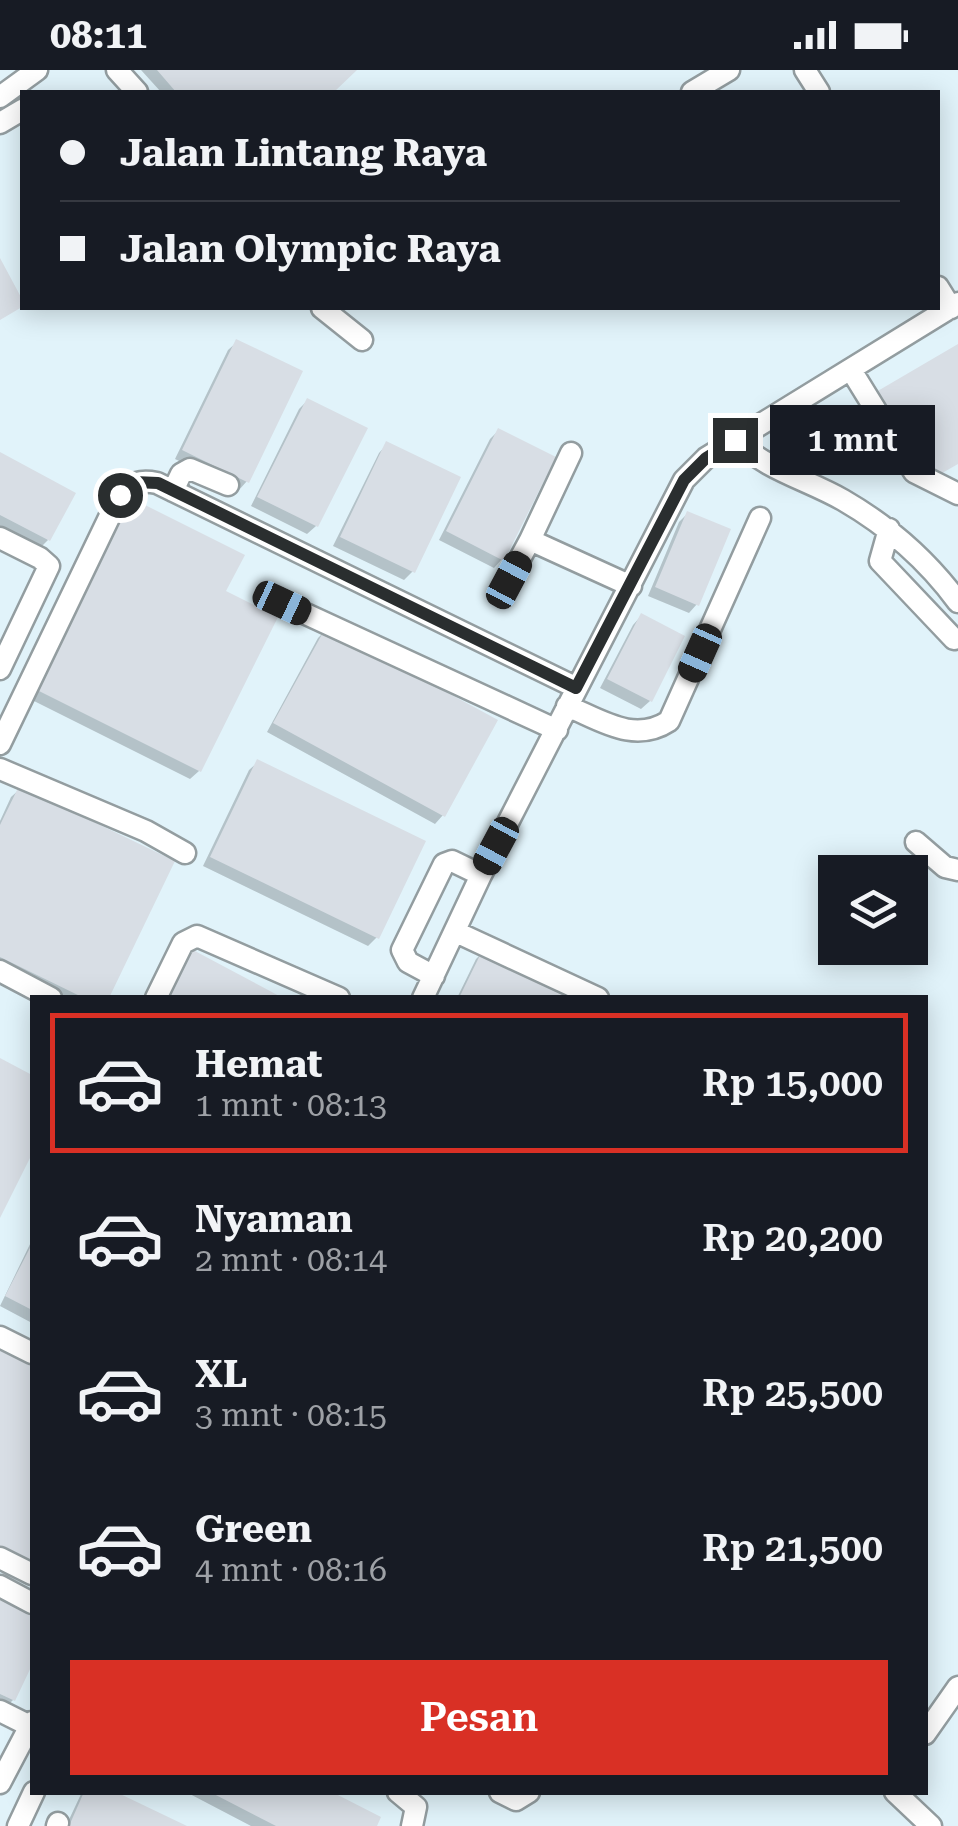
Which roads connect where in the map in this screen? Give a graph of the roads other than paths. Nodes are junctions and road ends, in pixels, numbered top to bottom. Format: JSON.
{"nodes":[{"id":1,"x":37,"y":70,"type":"edge"},
{"id":2,"x":117,"y":70,"type":"edge"},
{"id":3,"x":729,"y":70,"type":"edge"},
{"id":4,"x":135,"y":90,"type":"edge"},
{"id":5,"x":695,"y":90,"type":"edge"},
{"id":6,"x":0,"y":97,"type":"edge"},
{"id":7,"x":954,"y":306,"type":"edge"},
{"id":8,"x":324,"y":310,"type":"edge"},
{"id":9,"x":362,"y":340,"type":"dead end"},
{"id":10,"x":852,"y":370,"type":"junction"},
{"id":11,"x":735,"y":440,"type":"junction"},
{"id":12,"x":571,"y":453,"type":"dead end"},
{"id":13,"x":228,"y":485,"type":"dead end"},
{"id":14,"x":173,"y":491,"type":"junction"},
{"id":15,"x":958,"y":494,"type":"edge"},
{"id":16,"x":760,"y":518,"type":"dead end"},
{"id":17,"x":889,"y":529,"type":"junction"},
{"id":18,"x":0,"y":538,"type":"edge"},
{"id":19,"x":530,"y":540,"type":"junction"},
{"id":20,"x":509,"y":580,"type":"dead end"},
{"id":21,"x":631,"y":586,"type":"junction"},
{"id":22,"x":958,"y":602,"type":"edge"},
{"id":23,"x":282,"y":603,"type":"dead end"},
{"id":24,"x":954,"y":639,"type":"dead end"},
{"id":25,"x":0,"y":669,"type":"edge"},
{"id":26,"x":572,"y":697,"type":"junction"},
{"id":27,"x":7,"y":709,"type":"edge"},
{"id":28,"x":556,"y":730,"type":"junction"},
{"id":29,"x":0,"y":744,"type":"edge"},
{"id":30,"x":0,"y":769,"type":"edge"},
{"id":31,"x":916,"y":842,"type":"dead end"},
{"id":32,"x":186,"y":854,"type":"dead end"},
{"id":33,"x":958,"y":870,"type":"edge"},
{"id":34,"x":481,"y":875,"type":"junction"},
{"id":35,"x":456,"y":932,"type":"junction"},
{"id":36,"x":0,"y":972,"type":"edge"},
{"id":37,"x":434,"y":976,"type":"junction"},
{"id":38,"x":45,"y":995,"type":"edge"},
{"id":39,"x":157,"y":995,"type":"edge"},
{"id":40,"x":333,"y":995,"type":"edge"},
{"id":41,"x":424,"y":995,"type":"edge"},
{"id":42,"x":592,"y":995,"type":"edge"},
{"id":43,"x":0,"y":1337,"type":"edge"},
{"id":44,"x":30,"y":1351,"type":"edge"},
{"id":45,"x":0,"y":1558,"type":"edge"},
{"id":46,"x":30,"y":1573,"type":"edge"},
{"id":47,"x":0,"y":1586,"type":"edge"},
{"id":48,"x":30,"y":1602,"type":"edge"},
{"id":49,"x":958,"y":1687,"type":"edge"},
{"id":50,"x":0,"y":1711,"type":"edge"},
{"id":51,"x":30,"y":1723,"type":"edge"},
{"id":52,"x":30,"y":1728,"type":"edge"},
{"id":53,"x":928,"y":1730,"type":"edge"},
{"id":54,"x":0,"y":1783,"type":"edge"},
{"id":55,"x":33,"y":1795,"type":"edge"},
{"id":56,"x":402,"y":1795,"type":"edge"},
{"id":57,"x":899,"y":1795,"type":"edge"},
{"id":58,"x":18,"y":1826,"type":"edge"},
{"id":59,"x":412,"y":1826,"type":"edge"},
{"id":60,"x":931,"y":1826,"type":"edge"}],
"edges":[{"from":1,"to":6,"type":"street"},
{"from":2,"to":4,"type":"street"},
{"from":3,"to":5,"type":"street"},
{"from":7,"to":10,"type":"street"},
{"from":8,"to":9,"type":"street"},
{"from":10,"to":11,"type":"street"},
{"from":10,"to":15,"type":"street"},
{"from":11,"to":17,"type":"street"},
{"from":11,"to":21,"type":"street"},
{"from":12,"to":19,"type":"street"},
{"from":13,"to":14,"type":"street"},
{"from":14,"to":26,"type":"street"},
{"from":14,"to":27,"type":"street"},
{"from":16,"to":26,"type":"street"},
{"from":17,"to":22,"type":"street"},
{"from":17,"to":24,"type":"street"},
{"from":18,"to":25,"type":"street"},
{"from":19,"to":20,"type":"street"},
{"from":19,"to":21,"type":"street"},
{"from":21,"to":26,"type":"street"},
{"from":23,"to":28,"type":"street"},
{"from":26,"to":28,"type":"street"},
{"from":27,"to":29,"type":"street"},
{"from":28,"to":34,"type":"street"},
{"from":30,"to":32,"type":"street"},
{"from":31,"to":33,"type":"street"},
{"from":34,"to":35,"type":"street"},
{"from":34,"to":37,"type":"street"},
{"from":35,"to":37,"type":"street"},
{"from":35,"to":42,"type":"street"},
{"from":36,"to":38,"type":"street"},
{"from":37,"to":41,"type":"street"},
{"from":39,"to":40,"type":"street"},
{"from":43,"to":44,"type":"street"},
{"from":45,"to":46,"type":"street"},
{"from":47,"to":48,"type":"street"},
{"from":49,"to":53,"type":"street"},
{"from":50,"to":51,"type":"street"},
{"from":52,"to":54,"type":"street"},
{"from":55,"to":58,"type":"street"},
{"from":56,"to":59,"type":"street"},
{"from":57,"to":60,"type":"street"}]}
